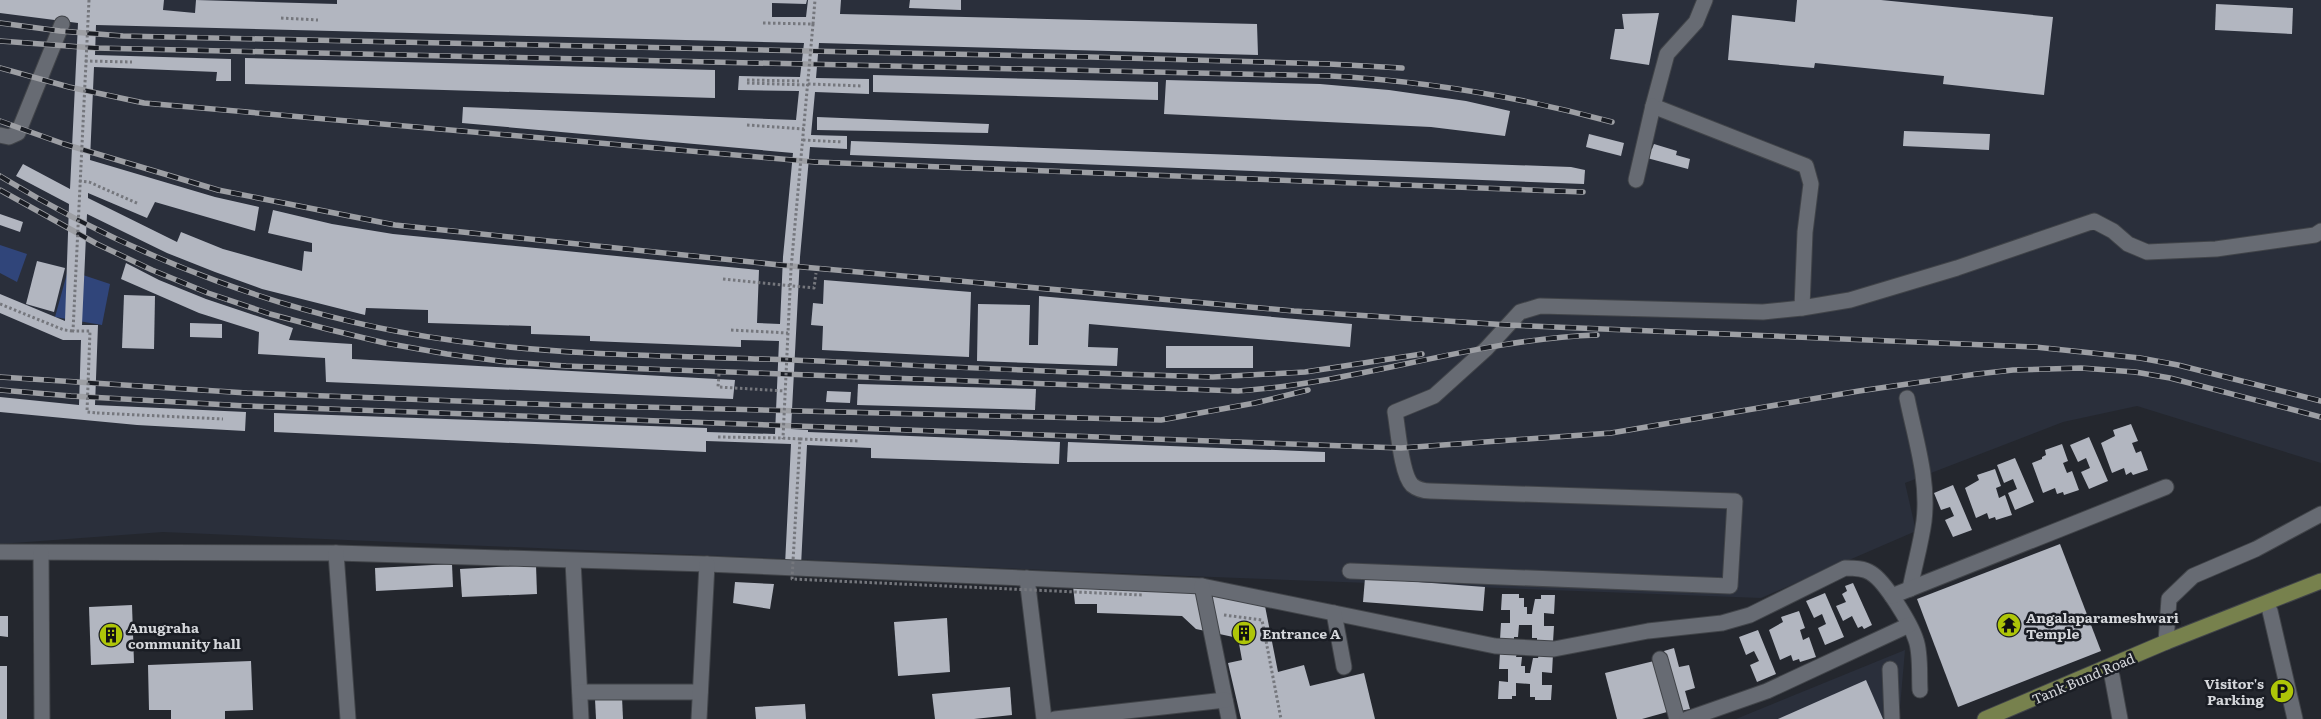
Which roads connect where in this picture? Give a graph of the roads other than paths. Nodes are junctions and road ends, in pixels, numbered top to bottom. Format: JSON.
{"nodes":[{"id":1,"x":1705,"y":0,"type":"edge"},
{"id":2,"x":62,"y":24,"type":"dead end"},
{"id":3,"x":1653,"y":106,"type":"junction"},
{"id":4,"x":0,"y":135,"type":"edge"},
{"id":5,"x":1636,"y":180,"type":"dead end"},
{"id":6,"x":2319,"y":236,"type":"edge"},
{"id":7,"x":1802,"y":308,"type":"junction"},
{"id":8,"x":1907,"y":398,"type":"dead end"},
{"id":9,"x":2166,"y":487,"type":"dead end"},
{"id":10,"x":2321,"y":514,"type":"edge"},
{"id":11,"x":0,"y":552,"type":"edge"},
{"id":12,"x":41,"y":553,"type":"junction"},
{"id":13,"x":336,"y":553,"type":"junction"},
{"id":14,"x":572,"y":561,"type":"junction"},
{"id":15,"x":707,"y":564,"type":"junction"},
{"id":16,"x":1350,"y":571,"type":"dead end"},
{"id":17,"x":1027,"y":578,"type":"junction"},
{"id":18,"x":2321,"y":581,"type":"edge"},
{"id":19,"x":1202,"y":586,"type":"junction"},
{"id":20,"x":1910,"y":589,"type":"junction"},
{"id":21,"x":2321,"y":591,"type":"edge"},
{"id":22,"x":1892,"y":596,"type":"junction"},
{"id":23,"x":2270,"y":611,"type":"junction"},
{"id":24,"x":1334,"y":613,"type":"junction"},
{"id":25,"x":1908,"y":625,"type":"junction"},
{"id":26,"x":2166,"y":642,"type":"junction"},
{"id":27,"x":1660,"y":659,"type":"dead end"},
{"id":28,"x":1344,"y":668,"type":"dead end"},
{"id":29,"x":1890,"y":669,"type":"dead end"},
{"id":30,"x":2112,"y":676,"type":"junction"},
{"id":31,"x":1920,"y":690,"type":"dead end"},
{"id":32,"x":580,"y":692,"type":"junction"},
{"id":33,"x":700,"y":692,"type":"junction"},
{"id":34,"x":1225,"y":700,"type":"junction"},
{"id":35,"x":42,"y":719,"type":"edge"},
{"id":36,"x":348,"y":719,"type":"edge"},
{"id":37,"x":581,"y":719,"type":"edge"},
{"id":38,"x":699,"y":719,"type":"edge"},
{"id":39,"x":1044,"y":719,"type":"edge"},
{"id":40,"x":1055,"y":719,"type":"edge"},
{"id":41,"x":1228,"y":719,"type":"edge"},
{"id":42,"x":1677,"y":719,"type":"edge"},
{"id":43,"x":1687,"y":719,"type":"edge"},
{"id":44,"x":1892,"y":719,"type":"edge"},
{"id":45,"x":1985,"y":719,"type":"edge"},
{"id":46,"x":2009,"y":719,"type":"edge"},
{"id":47,"x":2120,"y":719,"type":"edge"},
{"id":48,"x":2296,"y":719,"type":"edge"}],
"edges":[{"from":1,"to":3,"type":"street"},
{"from":2,"to":4,"type":"street"},
{"from":3,"to":5,"type":"street"},
{"from":3,"to":7,"type":"street"},
{"from":6,"to":7,"type":"street"},
{"from":7,"to":16,"type":"street"},
{"from":8,"to":20,"type":"street"},
{"from":9,"to":20,"type":"street"},
{"from":10,"to":26,"type":"street"},
{"from":11,"to":12,"type":"street"},
{"from":12,"to":13,"type":"street"},
{"from":12,"to":35,"type":"street"},
{"from":13,"to":14,"type":"street"},
{"from":13,"to":36,"type":"street"},
{"from":14,"to":15,"type":"street"},
{"from":14,"to":32,"type":"street"},
{"from":15,"to":17,"type":"street"},
{"from":15,"to":33,"type":"street"},
{"from":17,"to":19,"type":"street"},
{"from":17,"to":39,"type":"street"},
{"from":18,"to":26,"type":"main road","name":"Tank Bund Road"},
{"from":19,"to":24,"type":"street"},
{"from":19,"to":34,"type":"street"},
{"from":20,"to":22,"type":"street"},
{"from":21,"to":23,"type":"main road","name":"Tank Bund Road"},
{"from":22,"to":24,"type":"street"},
{"from":22,"to":25,"type":"street"},
{"from":23,"to":30,"type":"main road","name":"Tank Bund Road"},
{"from":23,"to":48,"type":"street"},
{"from":24,"to":28,"type":"street"},
{"from":25,"to":31,"type":"street"},
{"from":25,"to":43,"type":"street"},
{"from":26,"to":45,"type":"main road","name":"Tank Bund Road"},
{"from":27,"to":42,"type":"street"},
{"from":29,"to":44,"type":"street"},
{"from":30,"to":46,"type":"main road","name":"Tank Bund Road"},
{"from":30,"to":47,"type":"street"},
{"from":32,"to":33,"type":"street"},
{"from":32,"to":37,"type":"street"},
{"from":33,"to":38,"type":"street"},
{"from":34,"to":40,"type":"street"},
{"from":34,"to":41,"type":"street"}]}
